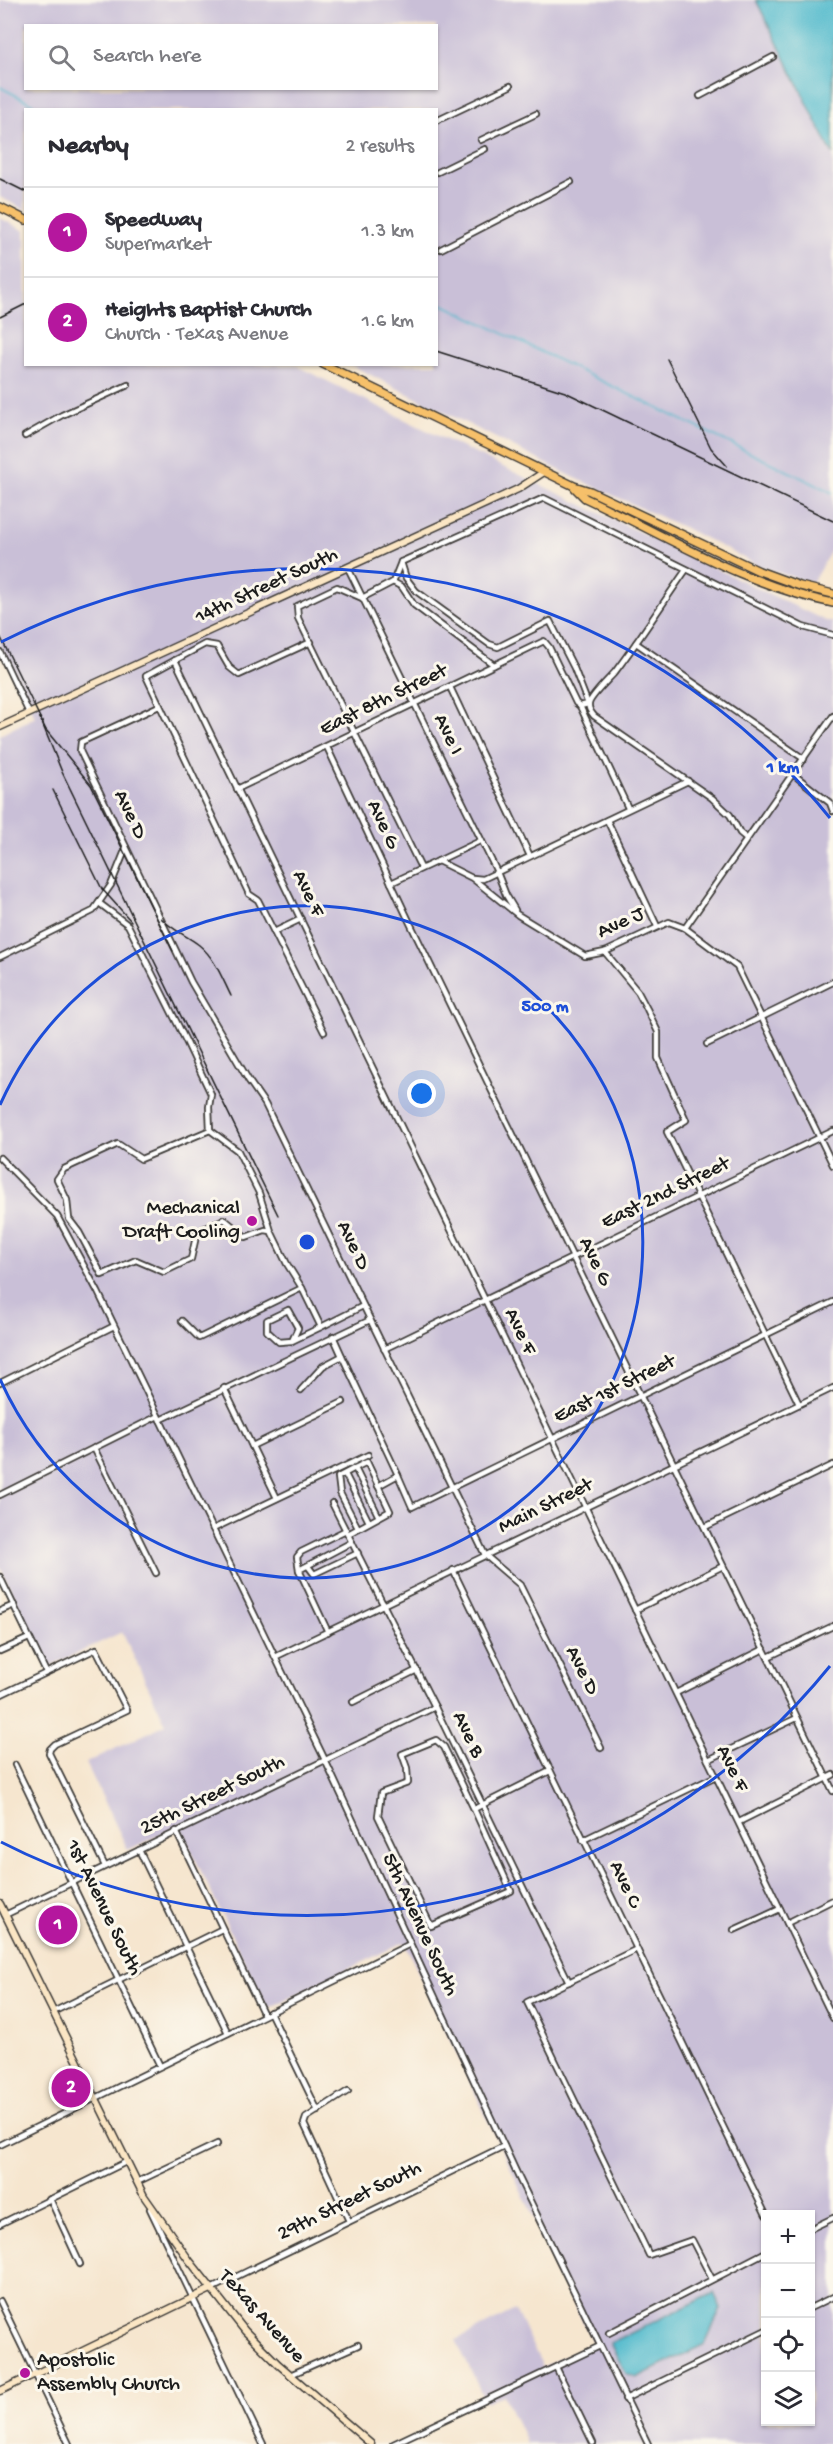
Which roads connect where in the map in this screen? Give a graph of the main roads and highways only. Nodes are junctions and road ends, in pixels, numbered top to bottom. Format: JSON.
{"nodes":[{"id":1,"x":0,"y":207,"type":"edge"},
{"id":2,"x":24,"y":219,"type":"edge"},
{"id":3,"x":327,"y":366,"type":"edge"},
{"id":4,"x":574,"y":486,"type":"junction"},
{"id":5,"x":833,"y":594,"type":"edge"},
{"id":6,"x":833,"y":603,"type":"edge"}],
"edges":[{"from":1,"to":2,"type":"main road"},
{"from":3,"to":4,"type":"main road"},
{"from":4,"to":5,"type":"main road"},
{"from":4,"to":6,"type":"main road"}]}
